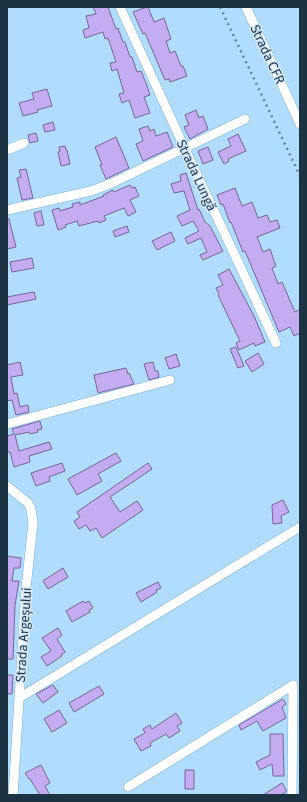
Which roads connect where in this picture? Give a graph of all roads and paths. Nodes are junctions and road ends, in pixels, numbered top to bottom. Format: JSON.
{"nodes":[{"id":1,"x":120,"y":7,"type":"edge"},
{"id":2,"x":246,"y":7,"type":"edge"},
{"id":3,"x":245,"y":119,"type":"dead end"},
{"id":4,"x":300,"y":124,"type":"edge"},
{"id":5,"x":24,"y":143,"type":"dead end"},
{"id":6,"x":185,"y":149,"type":"junction"},
{"id":7,"x":7,"y":150,"type":"edge"},
{"id":8,"x":7,"y":210,"type":"edge"},
{"id":9,"x":276,"y":343,"type":"dead end"},
{"id":10,"x":170,"y":380,"type":"dead end"},
{"id":11,"x":7,"y":424,"type":"edge"},
{"id":12,"x":7,"y":486,"type":"edge"},
{"id":13,"x":300,"y":527,"type":"edge"},
{"id":14,"x":19,"y":698,"type":"junction"},
{"id":15,"x":128,"y":787,"type":"dead end"},
{"id":16,"x":13,"y":795,"type":"edge"},
{"id":17,"x":292,"y":795,"type":"edge"}],
"edges":[{"from":1,"to":6,"type":"street","name":"Strada Lungă"},
{"from":2,"to":4,"type":"street","name":"Strada CFR"},
{"from":3,"to":6,"type":"street"},
{"from":5,"to":7,"type":"street"},
{"from":6,"to":8,"type":"street"},
{"from":6,"to":9,"type":"street","name":"Strada Lungă"},
{"from":10,"to":11,"type":"street"},
{"from":12,"to":14,"type":"street","name":"Strada Argeșului"},
{"from":13,"to":14,"type":"street"},
{"from":14,"to":16,"type":"street","name":"Strada Argeșului"},
{"from":15,"to":17,"type":"street"}]}
